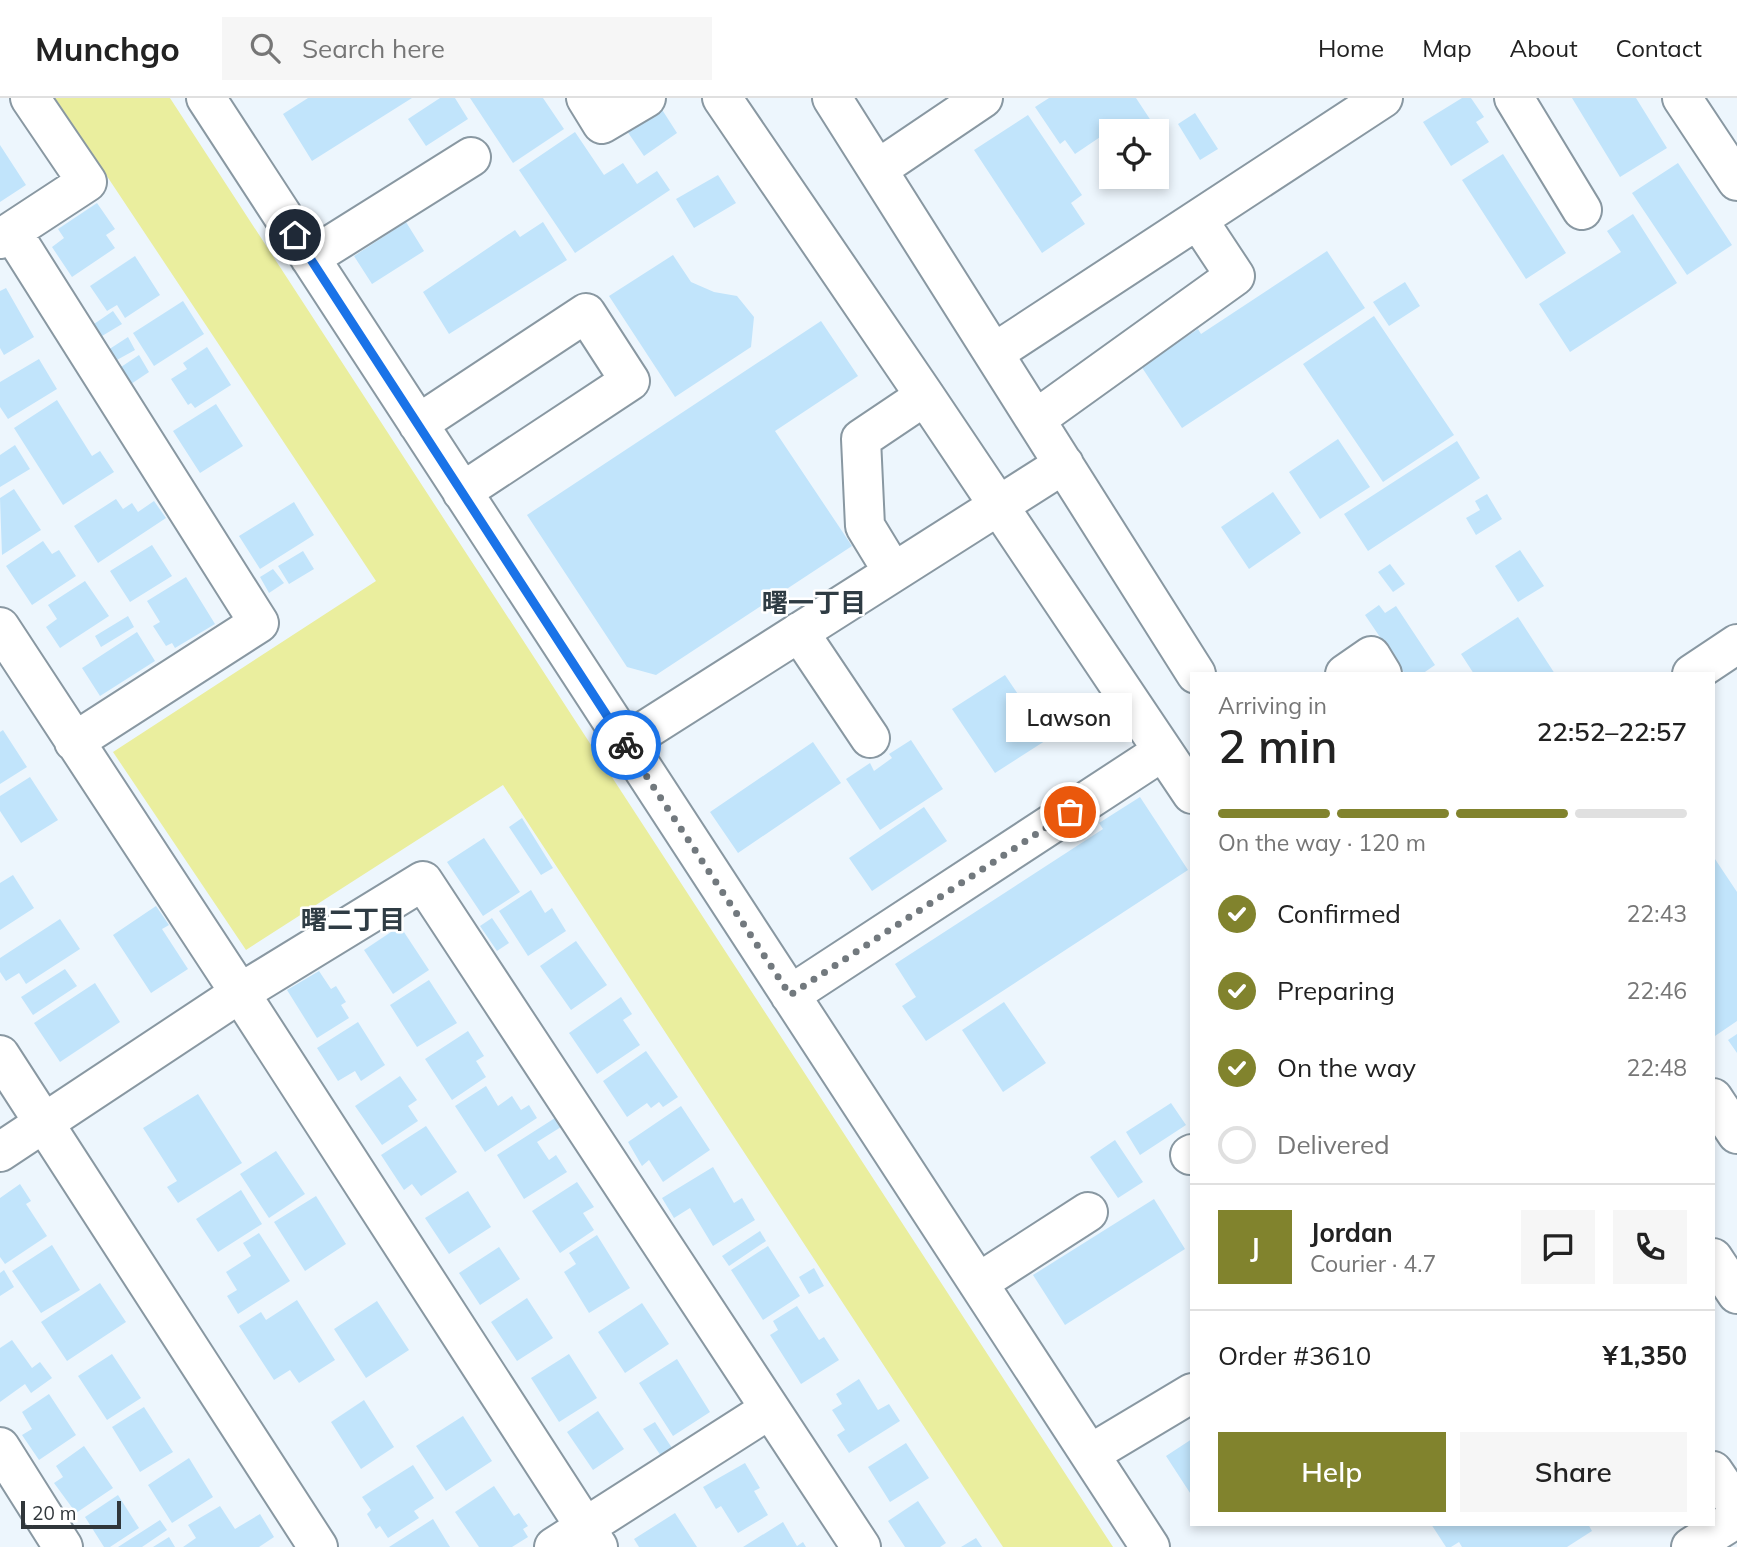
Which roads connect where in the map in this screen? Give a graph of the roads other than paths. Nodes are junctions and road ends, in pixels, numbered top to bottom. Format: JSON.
{"nodes":[{"id":1,"x":30,"y":98,"type":"edge"},
{"id":2,"x":206,"y":98,"type":"edge"},
{"id":3,"x":586,"y":98,"type":"edge"},
{"id":4,"x":646,"y":98,"type":"edge"},
{"id":5,"x":722,"y":98,"type":"edge"},
{"id":6,"x":983,"y":98,"type":"edge"},
{"id":7,"x":1383,"y":98,"type":"edge"},
{"id":8,"x":1514,"y":98,"type":"edge"},
{"id":9,"x":1682,"y":98,"type":"edge"},
{"id":10,"x":840,"y":101,"type":"edge"},
{"id":11,"x":471,"y":157,"type":"dead end"},
{"id":12,"x":878,"y":169,"type":"junction"},
{"id":13,"x":1737,"y":181,"type":"edge"},
{"id":14,"x":1582,"y":210,"type":"dead end"},
{"id":15,"x":1198,"y":220,"type":"junction"},
{"id":16,"x":6,"y":236,"type":"edge"},
{"id":17,"x":310,"y":258,"type":"junction"},
{"id":18,"x":994,"y":353,"type":"junction"},
{"id":19,"x":925,"y":396,"type":"junction"},
{"id":20,"x":1036,"y":419,"type":"junction"},
{"id":21,"x":418,"y":424,"type":"junction"},
{"id":22,"x":1064,"y":464,"type":"junction"},
{"id":23,"x":462,"y":492,"type":"junction"},
{"id":24,"x":998,"y":505,"type":"junction"},
{"id":25,"x":893,"y":572,"type":"junction"},
{"id":26,"x":0,"y":627,"type":"edge"},
{"id":27,"x":799,"y":632,"type":"junction"},
{"id":28,"x":1737,"y":644,"type":"edge"},
{"id":29,"x":1195,"y":672,"type":"edge"},
{"id":30,"x":1348,"y":672,"type":"edge"},
{"id":31,"x":1381,"y":672,"type":"edge"},
{"id":32,"x":1695,"y":672,"type":"edge"},
{"id":33,"x":870,"y":738,"type":"dead end"},
{"id":34,"x":74,"y":742,"type":"junction"},
{"id":35,"x":625,"y":743,"type":"junction"},
{"id":36,"x":1163,"y":751,"type":"junction"},
{"id":37,"x":1190,"y":791,"type":"edge"},
{"id":38,"x":240,"y":993,"type":"junction"},
{"id":39,"x":790,"y":995,"type":"junction"},
{"id":40,"x":0,"y":1055,"type":"edge"},
{"id":41,"x":1715,"y":1101,"type":"edge"},
{"id":42,"x":46,"y":1123,"type":"junction"},
{"id":43,"x":1737,"y":1134,"type":"edge"},
{"id":44,"x":0,"y":1152,"type":"edge"},
{"id":45,"x":1088,"y":1212,"type":"dead end"},
{"id":46,"x":1715,"y":1261,"type":"edge"},
{"id":47,"x":978,"y":1283,"type":"junction"},
{"id":48,"x":1737,"y":1294,"type":"edge"},
{"id":49,"x":1190,"y":1394,"type":"edge"},
{"id":50,"x":770,"y":1409,"type":"junction"},
{"id":51,"x":0,"y":1447,"type":"edge"},
{"id":52,"x":1090,"y":1454,"type":"junction"},
{"id":53,"x":1715,"y":1474,"type":"edge"},
{"id":54,"x":1737,"y":1506,"type":"edge"},
{"id":55,"x":1737,"y":1518,"type":"edge"},
{"id":56,"x":579,"y":1540,"type":"edge"},
{"id":57,"x":63,"y":1547,"type":"edge"},
{"id":58,"x":318,"y":1547,"type":"edge"},
{"id":59,"x":860,"y":1547,"type":"edge"},
{"id":60,"x":1150,"y":1547,"type":"edge"},
{"id":61,"x":1691,"y":1547,"type":"edge"}],
"edges":[{"from":1,"to":16,"type":"street"},
{"from":2,"to":17,"type":"street"},
{"from":3,"to":4,"type":"street"},
{"from":5,"to":19,"type":"street"},
{"from":6,"to":12,"type":"street"},
{"from":7,"to":15,"type":"street"},
{"from":8,"to":14,"type":"street"},
{"from":9,"to":13,"type":"street"},
{"from":10,"to":12,"type":"street"},
{"from":11,"to":17,"type":"street"},
{"from":12,"to":18,"type":"street"},
{"from":15,"to":18,"type":"street"},
{"from":15,"to":20,"type":"street"},
{"from":16,"to":34,"type":"street"},
{"from":17,"to":21,"type":"street"},
{"from":18,"to":20,"type":"street"},
{"from":19,"to":24,"type":"street"},
{"from":19,"to":25,"type":"street"},
{"from":20,"to":22,"type":"street"},
{"from":21,"to":23,"type":"street"},
{"from":21,"to":23,"type":"street"},
{"from":22,"to":24,"type":"street"},
{"from":22,"to":29,"type":"street"},
{"from":23,"to":35,"type":"street"},
{"from":24,"to":25,"type":"street"},
{"from":24,"to":36,"type":"street"},
{"from":25,"to":27,"type":"street"},
{"from":26,"to":34,"type":"street"},
{"from":27,"to":33,"type":"street"},
{"from":27,"to":35,"type":"street"},
{"from":28,"to":32,"type":"street"},
{"from":30,"to":31,"type":"street"},
{"from":34,"to":38,"type":"street"},
{"from":35,"to":39,"type":"street"},
{"from":36,"to":37,"type":"street"},
{"from":36,"to":39,"type":"street"},
{"from":38,"to":42,"type":"street"},
{"from":38,"to":50,"type":"street"},
{"from":38,"to":56,"type":"street"},
{"from":39,"to":47,"type":"street"},
{"from":40,"to":42,"type":"street"},
{"from":41,"to":43,"type":"street"},
{"from":42,"to":44,"type":"street"},
{"from":42,"to":58,"type":"street"},
{"from":45,"to":47,"type":"street"},
{"from":46,"to":48,"type":"street"},
{"from":47,"to":52,"type":"street"},
{"from":49,"to":52,"type":"street"},
{"from":50,"to":56,"type":"street"},
{"from":50,"to":59,"type":"street"},
{"from":51,"to":57,"type":"street"},
{"from":52,"to":60,"type":"street"},
{"from":53,"to":54,"type":"street"},
{"from":55,"to":61,"type":"street"}]}
